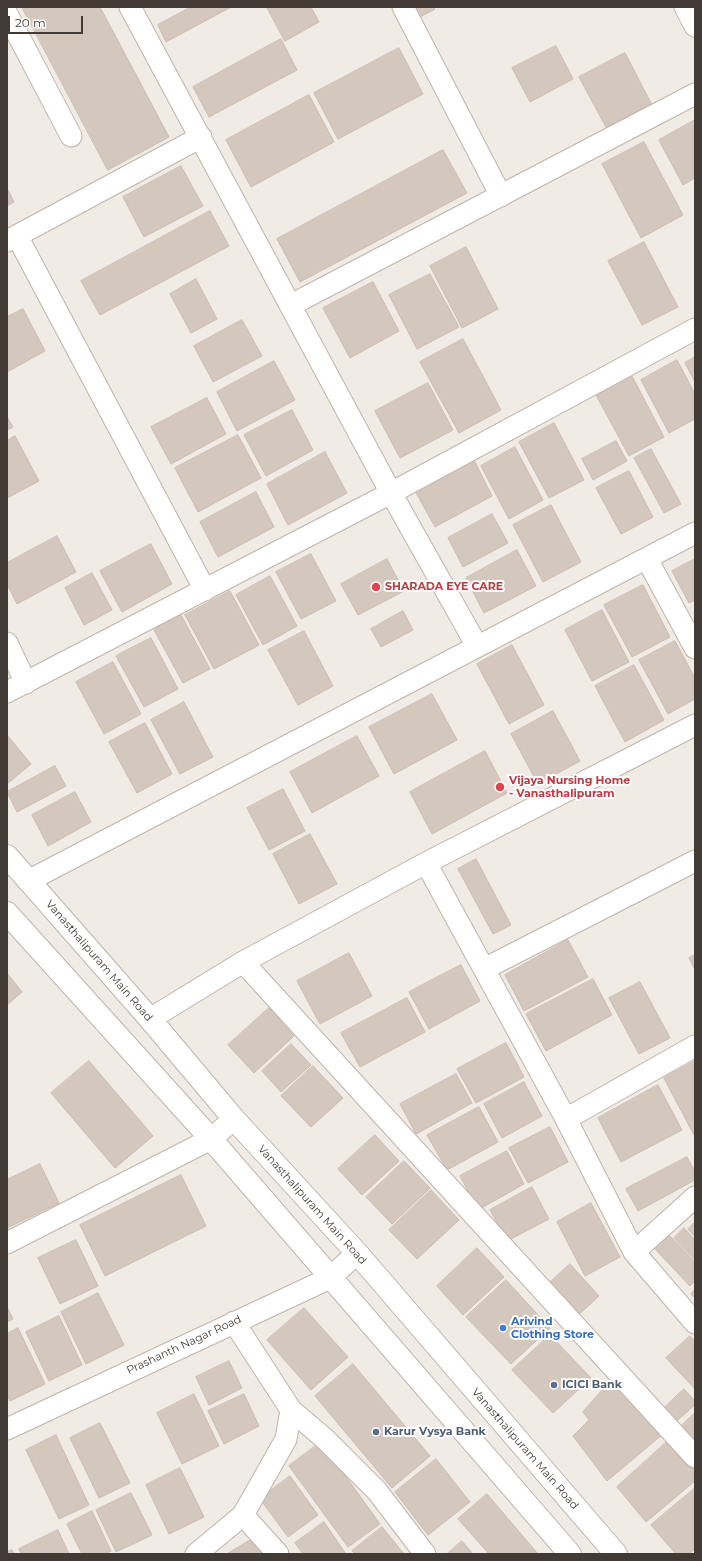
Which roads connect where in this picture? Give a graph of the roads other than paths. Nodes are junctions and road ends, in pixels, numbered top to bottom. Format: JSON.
{"nodes":[{"id":1,"x":130,"y":7,"type":"edge"},
{"id":2,"x":403,"y":7,"type":"edge"},
{"id":3,"x":685,"y":7,"type":"edge"},
{"id":4,"x":7,"y":14,"type":"edge"},
{"id":5,"x":695,"y":26,"type":"edge"},
{"id":6,"x":695,"y":94,"type":"edge"},
{"id":7,"x":71,"y":136,"type":"dead end"},
{"id":8,"x":201,"y":137,"type":"junction"},
{"id":9,"x":501,"y":196,"type":"junction"},
{"id":10,"x":12,"y":238,"type":"edge"},
{"id":11,"x":291,"y":306,"type":"junction"},
{"id":12,"x":695,"y":329,"type":"edge"},
{"id":13,"x":391,"y":493,"type":"junction"},
{"id":14,"x":695,"y":533,"type":"edge"},
{"id":15,"x":647,"y":559,"type":"junction"},
{"id":16,"x":205,"y":590,"type":"junction"},
{"id":17,"x":7,"y":643,"type":"edge"},
{"id":18,"x":477,"y":646,"type":"junction"},
{"id":19,"x":695,"y":648,"type":"edge"},
{"id":20,"x":26,"y":683,"type":"junction"},
{"id":21,"x":7,"y":692,"type":"edge"},
{"id":22,"x":695,"y":725,"type":"edge"},
{"id":23,"x":7,"y":856,"type":"edge"},
{"id":24,"x":695,"y":861,"type":"edge"},
{"id":25,"x":426,"y":863,"type":"junction"},
{"id":26,"x":28,"y":880,"type":"junction"},
{"id":27,"x":7,"y":913,"type":"edge"},
{"id":28,"x":243,"y":962,"type":"junction"},
{"id":29,"x":484,"y":969,"type":"junction"},
{"id":30,"x":150,"y":1019,"type":"junction"},
{"id":31,"x":695,"y":1046,"type":"edge"},
{"id":32,"x":234,"y":1119,"type":"junction"},
{"id":33,"x":566,"y":1119,"type":"junction"},
{"id":34,"x":211,"y":1139,"type":"junction"},
{"id":35,"x":695,"y":1197,"type":"edge"},
{"id":36,"x":7,"y":1243,"type":"edge"},
{"id":37,"x":634,"y":1252,"type":"junction"},
{"id":38,"x":356,"y":1254,"type":"junction"},
{"id":39,"x":330,"y":1278,"type":"junction"},
{"id":40,"x":234,"y":1322,"type":"junction"},
{"id":41,"x":695,"y":1323,"type":"edge"},
{"id":42,"x":291,"y":1410,"type":"junction"},
{"id":43,"x":7,"y":1429,"type":"edge"},
{"id":44,"x":695,"y":1457,"type":"edge"},
{"id":45,"x":243,"y":1515,"type":"junction"},
{"id":46,"x":196,"y":1554,"type":"edge"},
{"id":47,"x":278,"y":1554,"type":"edge"},
{"id":48,"x":425,"y":1554,"type":"edge"},
{"id":49,"x":570,"y":1554,"type":"edge"},
{"id":50,"x":616,"y":1554,"type":"edge"}],
"edges":[{"from":1,"to":8,"type":"street"},
{"from":2,"to":9,"type":"street"},
{"from":3,"to":5,"type":"street"},
{"from":4,"to":7,"type":"street"},
{"from":6,"to":9,"type":"street"},
{"from":8,"to":10,"type":"street"},
{"from":8,"to":11,"type":"street"},
{"from":9,"to":11,"type":"street"},
{"from":10,"to":16,"type":"street"},
{"from":11,"to":13,"type":"street"},
{"from":12,"to":13,"type":"street"},
{"from":13,"to":16,"type":"street"},
{"from":13,"to":18,"type":"street"},
{"from":14,"to":15,"type":"street"},
{"from":15,"to":18,"type":"street"},
{"from":15,"to":19,"type":"street"},
{"from":16,"to":20,"type":"street"},
{"from":17,"to":20,"type":"street"},
{"from":18,"to":26,"type":"street"},
{"from":20,"to":21,"type":"street"},
{"from":22,"to":25,"type":"street"},
{"from":23,"to":26,"type":"street","name":"Vanasthalipuram Main Road"},
{"from":24,"to":29,"type":"street"},
{"from":25,"to":28,"type":"street"},
{"from":25,"to":29,"type":"street"},
{"from":26,"to":30,"type":"street","name":"Vanasthalipuram Main Road"},
{"from":27,"to":34,"type":"street"},
{"from":28,"to":30,"type":"street"},
{"from":28,"to":44,"type":"street"},
{"from":29,"to":33,"type":"street"},
{"from":30,"to":32,"type":"street","name":"Vanasthalipuram Main Road"},
{"from":31,"to":33,"type":"street"},
{"from":32,"to":34,"type":"street"},
{"from":32,"to":38,"type":"street","name":"Vanasthalipuram Main Road"},
{"from":33,"to":37,"type":"street"},
{"from":34,"to":36,"type":"street"},
{"from":34,"to":39,"type":"street"},
{"from":35,"to":37,"type":"street"},
{"from":37,"to":41,"type":"street"},
{"from":38,"to":39,"type":"street","name":"Prashanth Nagar Road"},
{"from":38,"to":50,"type":"street","name":"Vanasthalipuram Main Road"},
{"from":39,"to":40,"type":"street","name":"Prashanth Nagar Road"},
{"from":39,"to":49,"type":"street"},
{"from":40,"to":42,"type":"street"},
{"from":40,"to":43,"type":"street","name":"Prashanth Nagar Road"},
{"from":42,"to":45,"type":"street"},
{"from":42,"to":48,"type":"street"},
{"from":45,"to":46,"type":"street"},
{"from":45,"to":47,"type":"street"}]}
